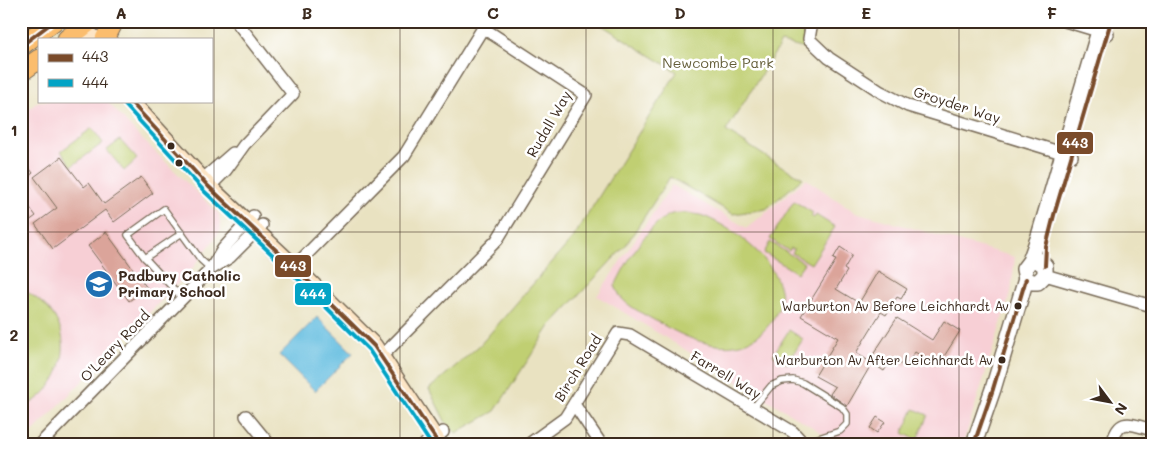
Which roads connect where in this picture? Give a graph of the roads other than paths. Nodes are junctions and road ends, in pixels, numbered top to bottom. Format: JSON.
{"nodes":[{"id":1,"x":54,"y":21,"type":"edge"},
{"id":2,"x":62,"y":21,"type":"edge"},
{"id":3,"x":114,"y":21,"type":"edge"},
{"id":4,"x":236,"y":21,"type":"edge"},
{"id":5,"x":812,"y":21,"type":"edge"},
{"id":6,"x":1065,"y":21,"type":"edge"},
{"id":7,"x":1105,"y":27,"type":"edge"},
{"id":8,"x":83,"y":31,"type":"edge"},
{"id":9,"x":106,"y":38,"type":"edge"},
{"id":10,"x":21,"y":46,"type":"edge"},
{"id":11,"x":38,"y":60,"type":"edge"},
{"id":12,"x":21,"y":72,"type":"edge"},
{"id":13,"x":131,"y":102,"type":"edge"},
{"id":14,"x":145,"y":102,"type":"edge"},
{"id":15,"x":1068,"y":155,"type":"junction"},
{"id":16,"x":209,"y":180,"type":"junction"},
{"id":17,"x":254,"y":224,"type":"junction"},
{"id":18,"x":182,"y":233,"type":"junction"},
{"id":19,"x":145,"y":258,"type":"junction"},
{"id":20,"x":297,"y":264,"type":"junction"},
{"id":21,"x":211,"y":269,"type":"junction"},
{"id":22,"x":1039,"y":275,"type":"junction"},
{"id":23,"x":182,"y":298,"type":"junction"},
{"id":24,"x":1152,"y":306,"type":"edge"},
{"id":25,"x":630,"y":336,"type":"joint"},
{"id":26,"x":385,"y":353,"type":"junction"},
{"id":27,"x":574,"y":404,"type":"junction"},
{"id":28,"x":753,"y":408,"type":"junction"},
{"id":29,"x":246,"y":416,"type":"dead end"},
{"id":30,"x":1152,"y":430,"type":"edge"},
{"id":31,"x":439,"y":440,"type":"edge"},
{"id":32,"x":40,"y":444,"type":"edge"},
{"id":33,"x":269,"y":444,"type":"edge"},
{"id":34,"x":529,"y":444,"type":"edge"},
{"id":35,"x":601,"y":444,"type":"edge"},
{"id":36,"x":804,"y":444,"type":"edge"},
{"id":37,"x":974,"y":444,"type":"edge"},
{"id":38,"x":983,"y":444,"type":"edge"},
{"id":39,"x":1112,"y":444,"type":"edge"}],
"edges":[{"from":1,"to":10,"type":"main road"},
{"from":2,"to":8,"type":"main road"},
{"from":3,"to":9,"type":"main road"},
{"from":4,"to":16,"type":"street"},
{"from":5,"to":15,"type":"street","name":"Groyder Way"},
{"from":6,"to":7,"type":"street"},
{"from":7,"to":15,"type":"street"},
{"from":11,"to":12,"type":"main road"},
{"from":13,"to":16,"type":"main road"},
{"from":14,"to":16,"type":"main road"},
{"from":15,"to":22,"type":"street"},
{"from":15,"to":22,"type":"street"},
{"from":16,"to":17,"type":"main road"},
{"from":17,"to":20,"type":"main road"},
{"from":17,"to":21,"type":"street","name":"O'Leary Road"},
{"from":18,"to":19,"type":"lane"},
{"from":18,"to":19,"type":"lane"},
{"from":18,"to":21,"type":"lane"},
{"from":19,"to":23,"type":"lane"},
{"from":20,"to":26,"type":"main road"},
{"from":20,"to":26,"type":"street","name":"Rudall Way"},
{"from":21,"to":23,"type":"street","name":"O'Leary Road"},
{"from":22,"to":24,"type":"street"},
{"from":22,"to":37,"type":"street"},
{"from":22,"to":38,"type":"street"},
{"from":23,"to":32,"type":"street","name":"O'Leary Road"},
{"from":25,"to":27,"type":"street","name":"Birch Road"},
{"from":25,"to":28,"type":"street","name":"Farrell Way"},
{"from":26,"to":31,"type":"main road"},
{"from":27,"to":34,"type":"street","name":"Birch Road"},
{"from":27,"to":35,"type":"street"},
{"from":28,"to":36,"type":"street","name":"Farrell Way"},
{"from":28,"to":36,"type":"lane"},
{"from":29,"to":33,"type":"street"},
{"from":30,"to":39,"type":"street"}]}
